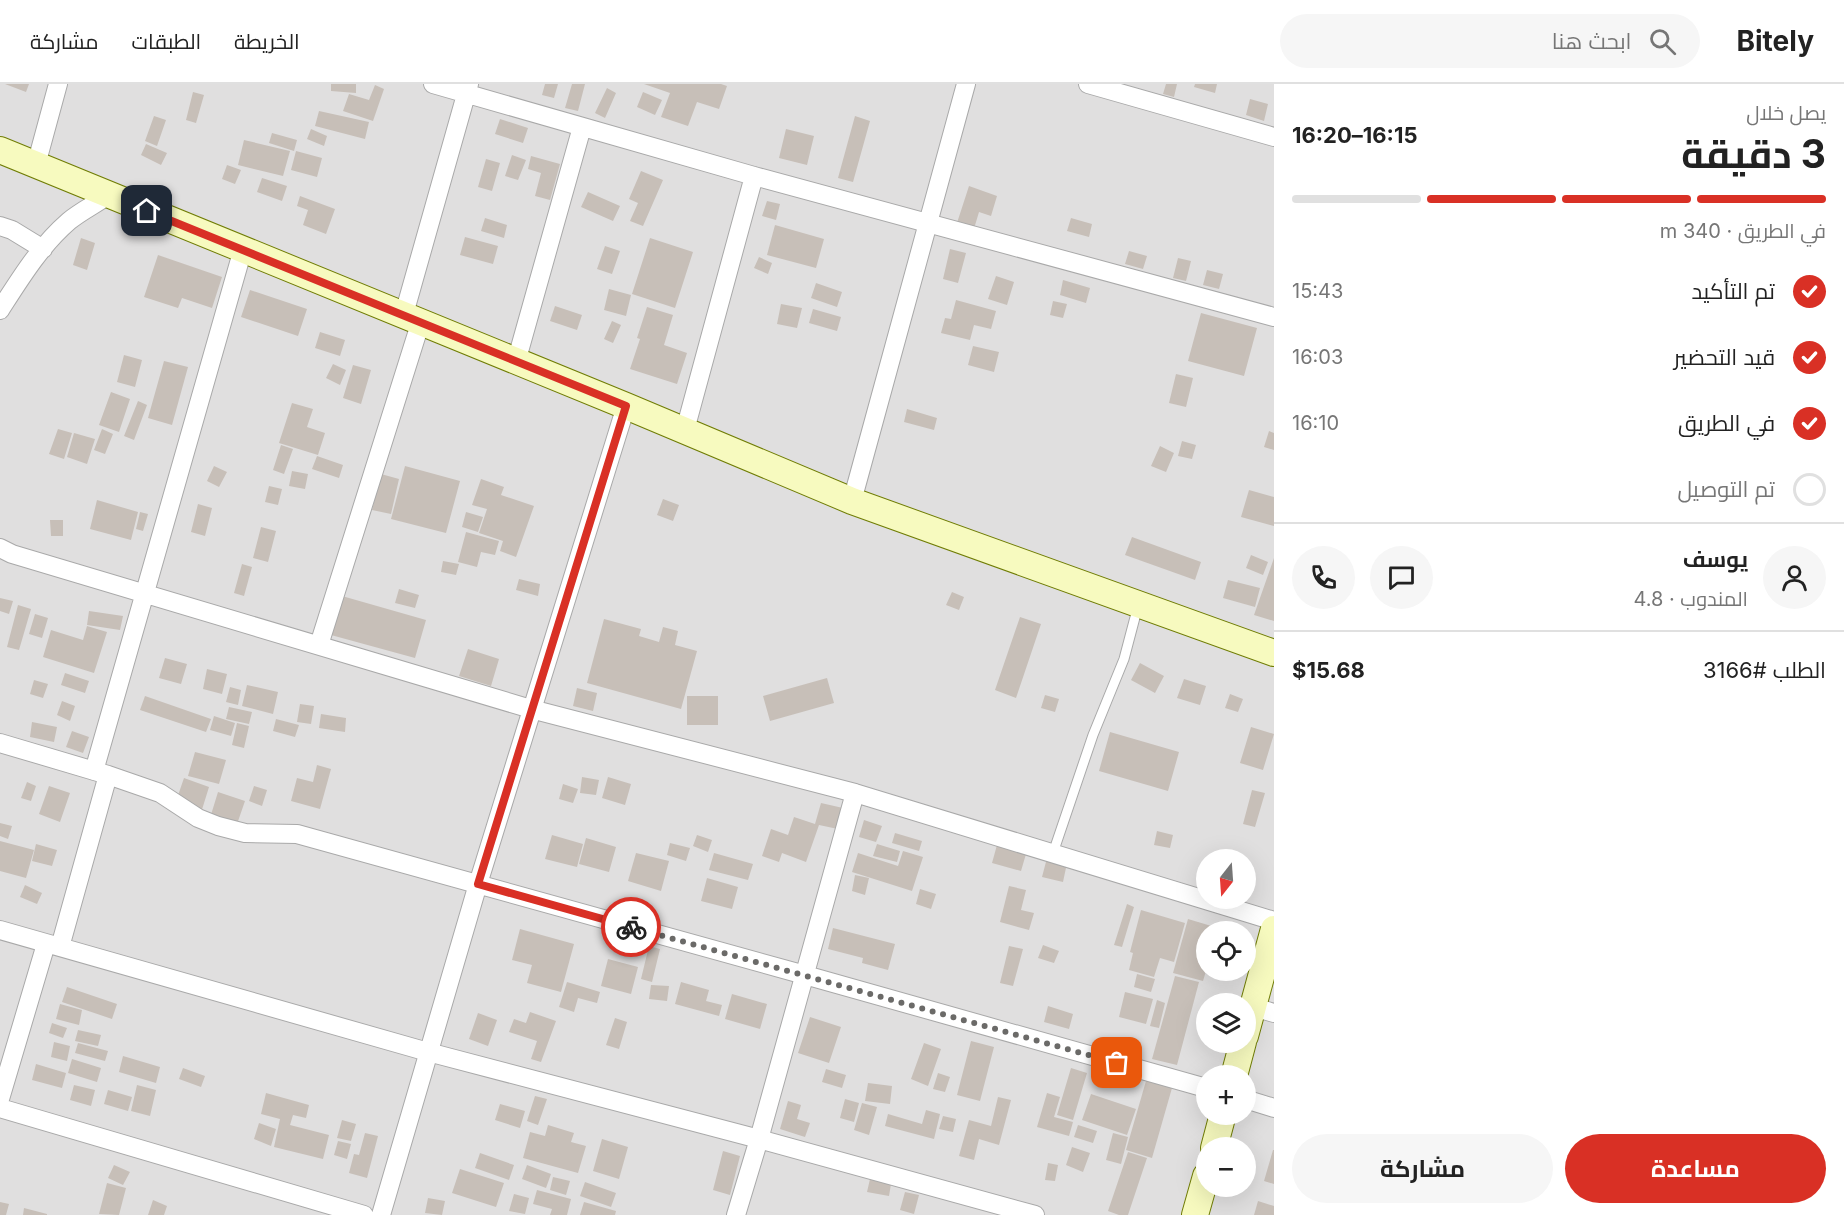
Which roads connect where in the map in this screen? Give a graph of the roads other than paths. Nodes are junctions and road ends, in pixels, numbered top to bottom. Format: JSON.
{"nodes":[{"id":1,"x":58,"y":84,"type":"edge"},
{"id":2,"x":433,"y":84,"type":"edge"},
{"id":3,"x":966,"y":84,"type":"edge"},
{"id":4,"x":1088,"y":84,"type":"edge"},
{"id":5,"x":467,"y":89,"type":"edge"},
{"id":6,"x":582,"y":127,"type":"junction"},
{"id":7,"x":1274,"y":137,"type":"edge"},
{"id":8,"x":0,"y":150,"type":"edge"},
{"id":9,"x":36,"y":165,"type":"junction"},
{"id":10,"x":754,"y":176,"type":"junction"},
{"id":11,"x":108,"y":195,"type":"junction"},
{"id":12,"x":928,"y":224,"type":"junction"},
{"id":13,"x":0,"y":226,"type":"edge"},
{"id":14,"x":43,"y":249,"type":"junction"},
{"id":15,"x":243,"y":249,"type":"junction"},
{"id":16,"x":0,"y":310,"type":"edge"},
{"id":17,"x":1274,"y":317,"type":"edge"},
{"id":18,"x":412,"y":318,"type":"junction"},
{"id":19,"x":516,"y":362,"type":"junction"},
{"id":20,"x":626,"y":406,"type":"junction"},
{"id":21,"x":685,"y":430,"type":"junction"},
{"id":22,"x":852,"y":501,"type":"junction"},
{"id":23,"x":0,"y":548,"type":"edge"},
{"id":24,"x":145,"y":595,"type":"junction"},
{"id":25,"x":1138,"y":604,"type":"junction"},
{"id":26,"x":318,"y":645,"type":"junction"},
{"id":27,"x":1274,"y":653,"type":"edge"},
{"id":28,"x":531,"y":709,"type":"junction"},
{"id":29,"x":0,"y":743,"type":"edge"},
{"id":30,"x":101,"y":773,"type":"junction"},
{"id":31,"x":855,"y":793,"type":"junction"},
{"id":32,"x":1053,"y":853,"type":"junction"},
{"id":33,"x":478,"y":884,"type":"junction"},
{"id":34,"x":1274,"y":921,"type":"edge"},
{"id":35,"x":0,"y":930,"type":"edge"},
{"id":36,"x":1274,"y":930,"type":"edge"},
{"id":37,"x":53,"y":946,"type":"junction"},
{"id":38,"x":805,"y":975,"type":"junction"},
{"id":39,"x":1263,"y":1010,"type":"edge"},
{"id":40,"x":428,"y":1052,"type":"junction"},
{"id":41,"x":1196,"y":1085,"type":"edge"},
{"id":42,"x":0,"y":1099,"type":"edge"},
{"id":43,"x":1256,"y":1103,"type":"edge"},
{"id":44,"x":0,"y":1108,"type":"edge"},
{"id":45,"x":1274,"y":1108,"type":"edge"},
{"id":46,"x":759,"y":1139,"type":"junction"},
{"id":47,"x":1200,"y":1197,"type":"edge"},
{"id":48,"x":364,"y":1215,"type":"edge"},
{"id":49,"x":381,"y":1215,"type":"edge"},
{"id":50,"x":736,"y":1215,"type":"edge"},
{"id":51,"x":1035,"y":1215,"type":"edge"},
{"id":52,"x":1195,"y":1215,"type":"edge"}],
"edges":[{"from":1,"to":9,"type":"street"},
{"from":2,"to":5,"type":"street"},
{"from":3,"to":12,"type":"street"},
{"from":4,"to":7,"type":"street"},
{"from":5,"to":6,"type":"street"},
{"from":5,"to":18,"type":"street"},
{"from":6,"to":10,"type":"street"},
{"from":6,"to":19,"type":"street"},
{"from":8,"to":9,"type":"street"},
{"from":9,"to":11,"type":"street"},
{"from":10,"to":12,"type":"street"},
{"from":10,"to":21,"type":"street"},
{"from":11,"to":14,"type":"street"},
{"from":11,"to":15,"type":"street"},
{"from":12,"to":17,"type":"street"},
{"from":12,"to":22,"type":"street"},
{"from":13,"to":14,"type":"street"},
{"from":14,"to":16,"type":"street"},
{"from":15,"to":18,"type":"street"},
{"from":15,"to":24,"type":"street"},
{"from":18,"to":19,"type":"street"},
{"from":18,"to":26,"type":"street"},
{"from":19,"to":20,"type":"street"},
{"from":20,"to":21,"type":"street"},
{"from":20,"to":28,"type":"street"},
{"from":21,"to":22,"type":"street"},
{"from":22,"to":25,"type":"street"},
{"from":23,"to":24,"type":"street"},
{"from":24,"to":26,"type":"street"},
{"from":24,"to":30,"type":"street"},
{"from":25,"to":27,"type":"street"},
{"from":25,"to":32,"type":"lane"},
{"from":26,"to":28,"type":"street"},
{"from":28,"to":31,"type":"street"},
{"from":28,"to":33,"type":"street"},
{"from":29,"to":30,"type":"street"},
{"from":30,"to":33,"type":"street"},
{"from":30,"to":37,"type":"street"},
{"from":31,"to":32,"type":"street"},
{"from":31,"to":38,"type":"street"},
{"from":32,"to":34,"type":"street"},
{"from":33,"to":38,"type":"street"},
{"from":33,"to":40,"type":"street"},
{"from":35,"to":37,"type":"street"},
{"from":36,"to":39,"type":"street"},
{"from":37,"to":40,"type":"street"},
{"from":37,"to":42,"type":"street"},
{"from":38,"to":41,"type":"street"},
{"from":38,"to":46,"type":"street"},
{"from":40,"to":46,"type":"street"},
{"from":40,"to":49,"type":"street"},
{"from":43,"to":45,"type":"street"},
{"from":44,"to":48,"type":"street"},
{"from":46,"to":50,"type":"street"},
{"from":46,"to":51,"type":"street"},
{"from":47,"to":52,"type":"street"}]}
